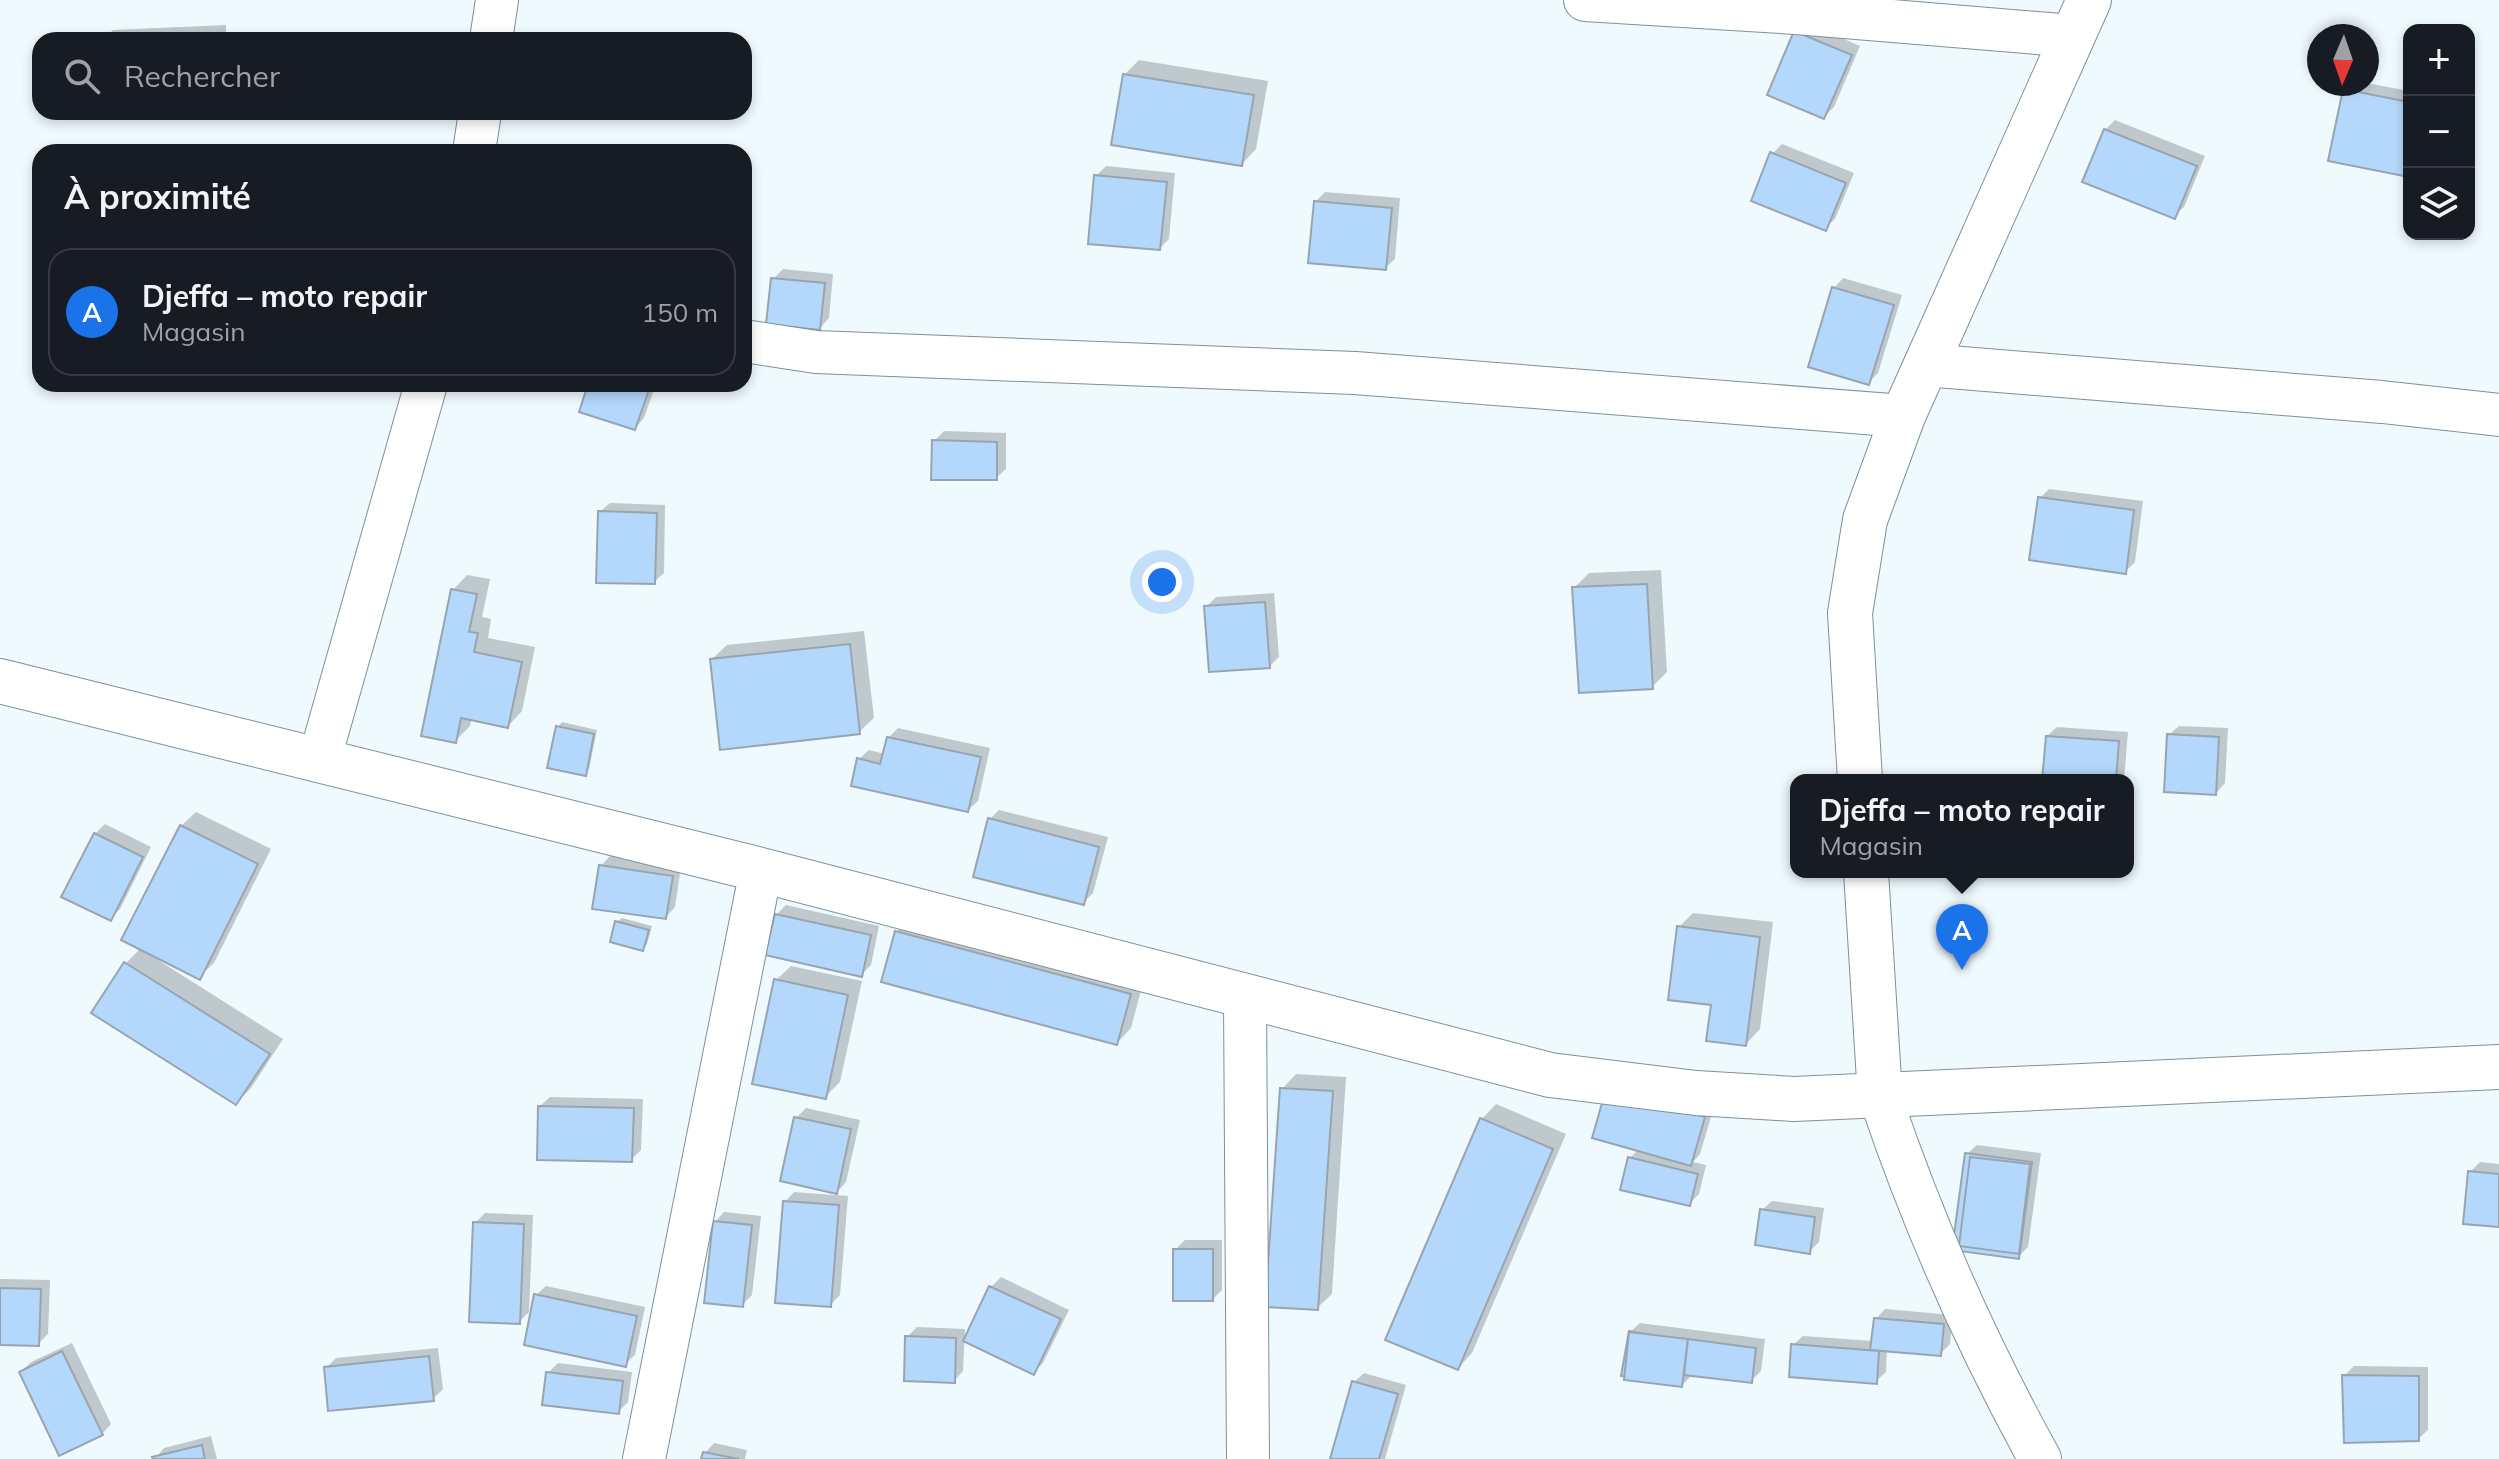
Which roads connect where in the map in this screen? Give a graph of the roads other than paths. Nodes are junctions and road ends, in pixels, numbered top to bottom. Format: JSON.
{"nodes":[{"id":1,"x":497,"y":0,"type":"edge"},
{"id":2,"x":1585,"y":0,"type":"edge"},
{"id":3,"x":2081,"y":18,"type":"edge"},
{"id":4,"x":492,"y":32,"type":"edge"},
{"id":5,"x":479,"y":120,"type":"edge"},
{"id":6,"x":475,"y":144,"type":"edge"},
{"id":7,"x":752,"y":342,"type":"edge"},
{"id":8,"x":1925,"y":365,"type":"junction"},
{"id":9,"x":424,"y":392,"type":"edge"},
{"id":10,"x":2499,"y":415,"type":"edge"},
{"id":11,"x":1903,"y":416,"type":"junction"},
{"id":12,"x":0,"y":681,"type":"edge"},
{"id":13,"x":319,"y":761,"type":"junction"},
{"id":14,"x":1860,"y":774,"type":"edge"},
{"id":15,"x":761,"y":870,"type":"junction"},
{"id":16,"x":1866,"y":878,"type":"edge"},
{"id":17,"x":1245,"y":998,"type":"junction"},
{"id":18,"x":2499,"y":1067,"type":"edge"},
{"id":19,"x":1880,"y":1096,"type":"junction"},
{"id":20,"x":644,"y":1459,"type":"edge"},
{"id":21,"x":1248,"y":1459,"type":"edge"},
{"id":22,"x":2040,"y":1459,"type":"edge"}],
"edges":[{"from":1,"to":4,"type":"street"},
{"from":2,"to":3,"type":"street"},
{"from":3,"to":8,"type":"street"},
{"from":5,"to":6,"type":"street"},
{"from":7,"to":11,"type":"street"},
{"from":8,"to":10,"type":"street"},
{"from":8,"to":11,"type":"street"},
{"from":9,"to":13,"type":"street"},
{"from":11,"to":14,"type":"street"},
{"from":12,"to":13,"type":"street"},
{"from":13,"to":15,"type":"street"},
{"from":15,"to":17,"type":"street"},
{"from":15,"to":20,"type":"street"},
{"from":16,"to":19,"type":"street"},
{"from":17,"to":19,"type":"street"},
{"from":17,"to":21,"type":"street"},
{"from":18,"to":19,"type":"street"},
{"from":19,"to":22,"type":"street"}]}
